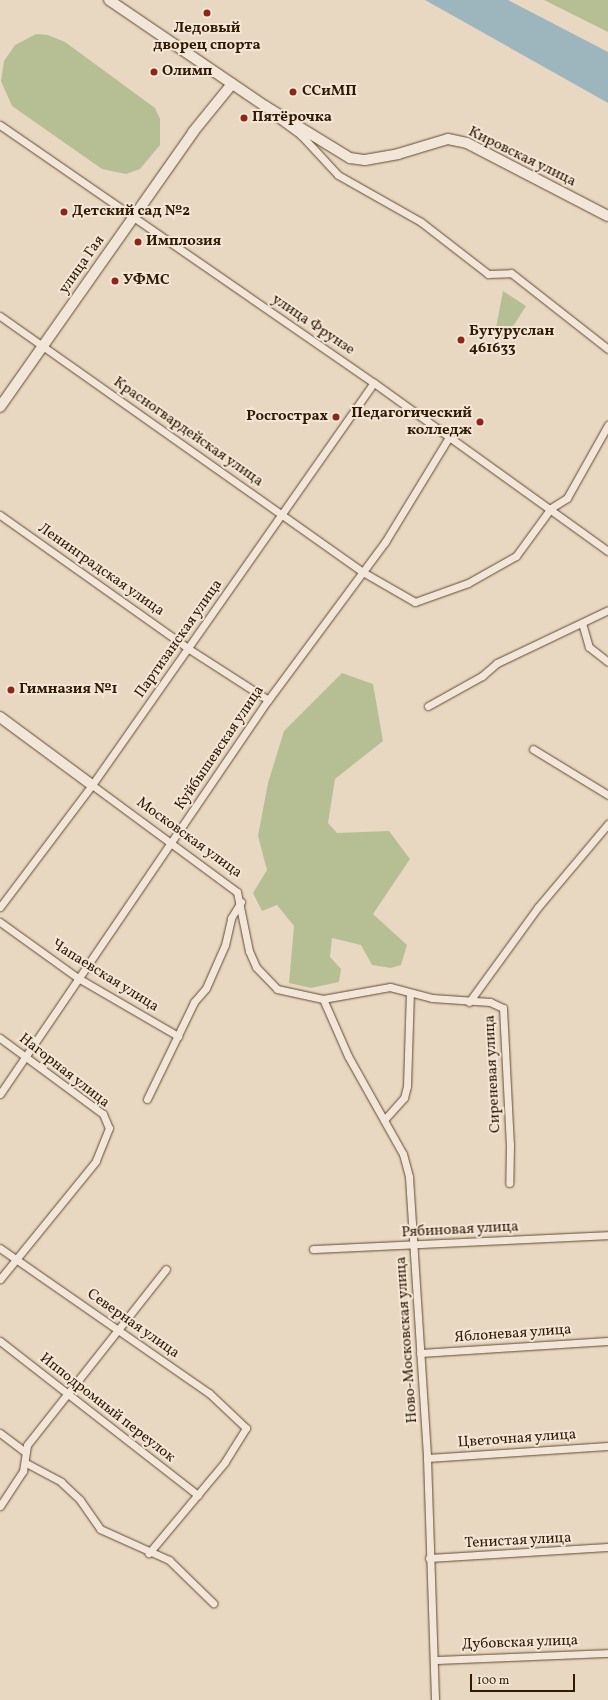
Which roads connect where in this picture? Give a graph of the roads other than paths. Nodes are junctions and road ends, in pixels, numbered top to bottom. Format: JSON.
{"nodes":[{"id":1,"x":109,"y":0,"type":"edge"},
{"id":2,"x":232,"y":84,"type":"junction"},
{"id":3,"x":0,"y":125,"type":"edge"},
{"id":4,"x":300,"y":131,"type":"junction"},
{"id":5,"x":608,"y":216,"type":"edge"},
{"id":6,"x":133,"y":218,"type":"junction"},
{"id":7,"x":0,"y":316,"type":"edge"},
{"id":8,"x":44,"y":346,"type":"junction"},
{"id":9,"x":608,"y":350,"type":"edge"},
{"id":10,"x":374,"y":383,"type":"junction"},
{"id":11,"x":0,"y":407,"type":"edge"},
{"id":12,"x":608,"y":425,"type":"edge"},
{"id":13,"x":449,"y":438,"type":"junction"},
{"id":14,"x":551,"y":508,"type":"junction"},
{"id":15,"x":282,"y":514,"type":"junction"},
{"id":16,"x":0,"y":515,"type":"edge"},
{"id":17,"x":608,"y":551,"type":"edge"},
{"id":18,"x":361,"y":571,"type":"junction"},
{"id":19,"x":608,"y":610,"type":"edge"},
{"id":20,"x":582,"y":623,"type":"junction"},
{"id":21,"x":189,"y":649,"type":"junction"},
{"id":22,"x":608,"y":662,"type":"edge"},
{"id":23,"x":268,"y":700,"type":"junction"},
{"id":24,"x":428,"y":706,"type":"dead end"},
{"id":25,"x":0,"y":717,"type":"edge"},
{"id":26,"x":533,"y":748,"type":"dead end"},
{"id":27,"x":92,"y":785,"type":"junction"},
{"id":28,"x":608,"y":795,"type":"edge"},
{"id":29,"x":608,"y":824,"type":"edge"},
{"id":30,"x":170,"y":842,"type":"junction"},
{"id":31,"x":241,"y":902,"type":"junction"},
{"id":32,"x":0,"y":907,"type":"edge"},
{"id":33,"x":0,"y":922,"type":"edge"},
{"id":34,"x":78,"y":978,"type":"junction"},
{"id":35,"x":390,"y":987,"type":"joint"},
{"id":36,"x":410,"y":993,"type":"junction"},
{"id":37,"x":322,"y":999,"type":"junction"},
{"id":38,"x":469,"y":1002,"type":"junction"},
{"id":39,"x":178,"y":1036,"type":"junction"},
{"id":40,"x":0,"y":1038,"type":"edge"},
{"id":41,"x":25,"y":1056,"type":"junction"},
{"id":42,"x":0,"y":1094,"type":"edge"},
{"id":43,"x":147,"y":1099,"type":"dead end"},
{"id":44,"x":384,"y":1120,"type":"junction"},
{"id":45,"x":509,"y":1183,"type":"dead end"},
{"id":46,"x":608,"y":1235,"type":"edge"},
{"id":47,"x":414,"y":1245,"type":"junction"},
{"id":48,"x":0,"y":1248,"type":"edge"},
{"id":49,"x":313,"y":1249,"type":"dead end"},
{"id":50,"x":15,"y":1259,"type":"junction"},
{"id":51,"x":166,"y":1269,"type":"dead end"},
{"id":52,"x":0,"y":1280,"type":"edge"},
{"id":53,"x":121,"y":1329,"type":"junction"},
{"id":54,"x":0,"y":1341,"type":"edge"},
{"id":55,"x":608,"y":1341,"type":"edge"},
{"id":56,"x":420,"y":1353,"type":"junction"},
{"id":57,"x":68,"y":1394,"type":"junction"},
{"id":58,"x":0,"y":1433,"type":"edge"},
{"id":59,"x":608,"y":1446,"type":"edge"},
{"id":60,"x":25,"y":1452,"type":"junction"},
{"id":61,"x":427,"y":1458,"type":"junction"},
{"id":62,"x":26,"y":1463,"type":"junction"},
{"id":63,"x":198,"y":1494,"type":"junction"},
{"id":64,"x":0,"y":1506,"type":"edge"},
{"id":65,"x":608,"y":1548,"type":"edge"},
{"id":66,"x":149,"y":1552,"type":"junction"},
{"id":67,"x":429,"y":1558,"type":"junction"},
{"id":68,"x":213,"y":1603,"type":"dead end"},
{"id":69,"x":608,"y":1653,"type":"edge"},
{"id":70,"x":434,"y":1660,"type":"junction"},
{"id":71,"x":435,"y":1700,"type":"edge"}],
"edges":[{"from":1,"to":2,"type":"main road"},
{"from":2,"to":4,"type":"main road"},
{"from":2,"to":6,"type":"main road","name":"улица Гая"},
{"from":3,"to":6,"type":"street","name":"улица Фрунзе"},
{"from":4,"to":5,"type":"main road","name":"Кировская улица"},
{"from":4,"to":9,"type":"street"},
{"from":6,"to":8,"type":"main road","name":"улица Гая"},
{"from":6,"to":10,"type":"street","name":"улица Фрунзе"},
{"from":7,"to":8,"type":"street","name":"Красногвардейская улица"},
{"from":8,"to":11,"type":"main road","name":"улица Гая"},
{"from":8,"to":15,"type":"street","name":"Красногвардейская улица"},
{"from":10,"to":13,"type":"street","name":"улица Фрунзе"},
{"from":10,"to":15,"type":"street","name":"Партизанская улица"},
{"from":12,"to":14,"type":"street"},
{"from":13,"to":14,"type":"street","name":"улица Фрунзе"},
{"from":13,"to":18,"type":"street","name":"Куйбышевская улица"},
{"from":14,"to":17,"type":"street","name":"улица Фрунзе"},
{"from":14,"to":18,"type":"street","name":"Красногвардейская улица"},
{"from":15,"to":18,"type":"street","name":"Красногвардейская улица"},
{"from":15,"to":21,"type":"street","name":"Партизанская улица"},
{"from":16,"to":21,"type":"street","name":"Ленинградская улица"},
{"from":18,"to":23,"type":"street","name":"Куйбышевская улица"},
{"from":19,"to":20,"type":"street"},
{"from":20,"to":22,"type":"street"},
{"from":20,"to":24,"type":"street"},
{"from":21,"to":23,"type":"street","name":"Ленинградская улица"},
{"from":21,"to":27,"type":"street","name":"Партизанская улица"},
{"from":23,"to":30,"type":"street","name":"Куйбышевская улица"},
{"from":25,"to":27,"type":"main road","name":"Московская улица"},
{"from":26,"to":28,"type":"street"},
{"from":27,"to":30,"type":"street","name":"Московская улица"},
{"from":27,"to":32,"type":"street","name":"Партизанская улица"},
{"from":29,"to":38,"type":"street"},
{"from":30,"to":31,"type":"street","name":"Московская улица"},
{"from":30,"to":34,"type":"street","name":"Куйбышевская улица"},
{"from":31,"to":37,"type":"street","name":"Московская улица"},
{"from":31,"to":39,"type":"street"},
{"from":33,"to":34,"type":"street","name":"Чапаевская улица"},
{"from":34,"to":39,"type":"street","name":"Чапаевская улица"},
{"from":34,"to":41,"type":"street","name":"Куйбышевская улица"},
{"from":35,"to":36,"type":"street","name":"Сиреневая улица"},
{"from":35,"to":37,"type":"street","name":"Московская улица"},
{"from":36,"to":38,"type":"street","name":"Сиреневая улица"},
{"from":36,"to":44,"type":"street"},
{"from":37,"to":44,"type":"street","name":"Ново-Московская улица"},
{"from":38,"to":45,"type":"street","name":"Сиреневая улица"},
{"from":39,"to":43,"type":"street"},
{"from":40,"to":41,"type":"street","name":"Нагорная улица"},
{"from":41,"to":42,"type":"street","name":"Куйбышевская улица"},
{"from":41,"to":50,"type":"street","name":"Нагорная улица"},
{"from":44,"to":47,"type":"street","name":"Ново-Московская улица"},
{"from":46,"to":47,"type":"street","name":"Рябиновая улица"},
{"from":47,"to":49,"type":"street","name":"Рябиновая улица"},
{"from":47,"to":56,"type":"street","name":"Ново-Московская улица"},
{"from":48,"to":50,"type":"street","name":"Северная улица"},
{"from":50,"to":52,"type":"street"},
{"from":50,"to":53,"type":"street","name":"Северная улица"},
{"from":51,"to":53,"type":"street"},
{"from":53,"to":57,"type":"street"},
{"from":53,"to":63,"type":"street","name":"Северная улица"},
{"from":54,"to":57,"type":"street","name":"Ипподромный переулок"},
{"from":55,"to":56,"type":"street","name":"Яблоневая улица"},
{"from":56,"to":61,"type":"street","name":"Ново-Московская улица"},
{"from":57,"to":60,"type":"street"},
{"from":57,"to":63,"type":"street","name":"Ипподромный переулок"},
{"from":58,"to":60,"type":"street"},
{"from":59,"to":61,"type":"street","name":"Цветочная улица"},
{"from":60,"to":62,"type":"street"},
{"from":61,"to":67,"type":"street","name":"Ново-Московская улица"},
{"from":62,"to":64,"type":"street"},
{"from":62,"to":66,"type":"street"},
{"from":63,"to":66,"type":"street"},
{"from":65,"to":67,"type":"street","name":"Тенистая улица"},
{"from":66,"to":68,"type":"street"},
{"from":67,"to":70,"type":"street","name":"Ново-Московская улица"},
{"from":69,"to":70,"type":"street","name":"Дубовская улица"},
{"from":70,"to":71,"type":"street","name":"Ново-Московская улица"}]}
